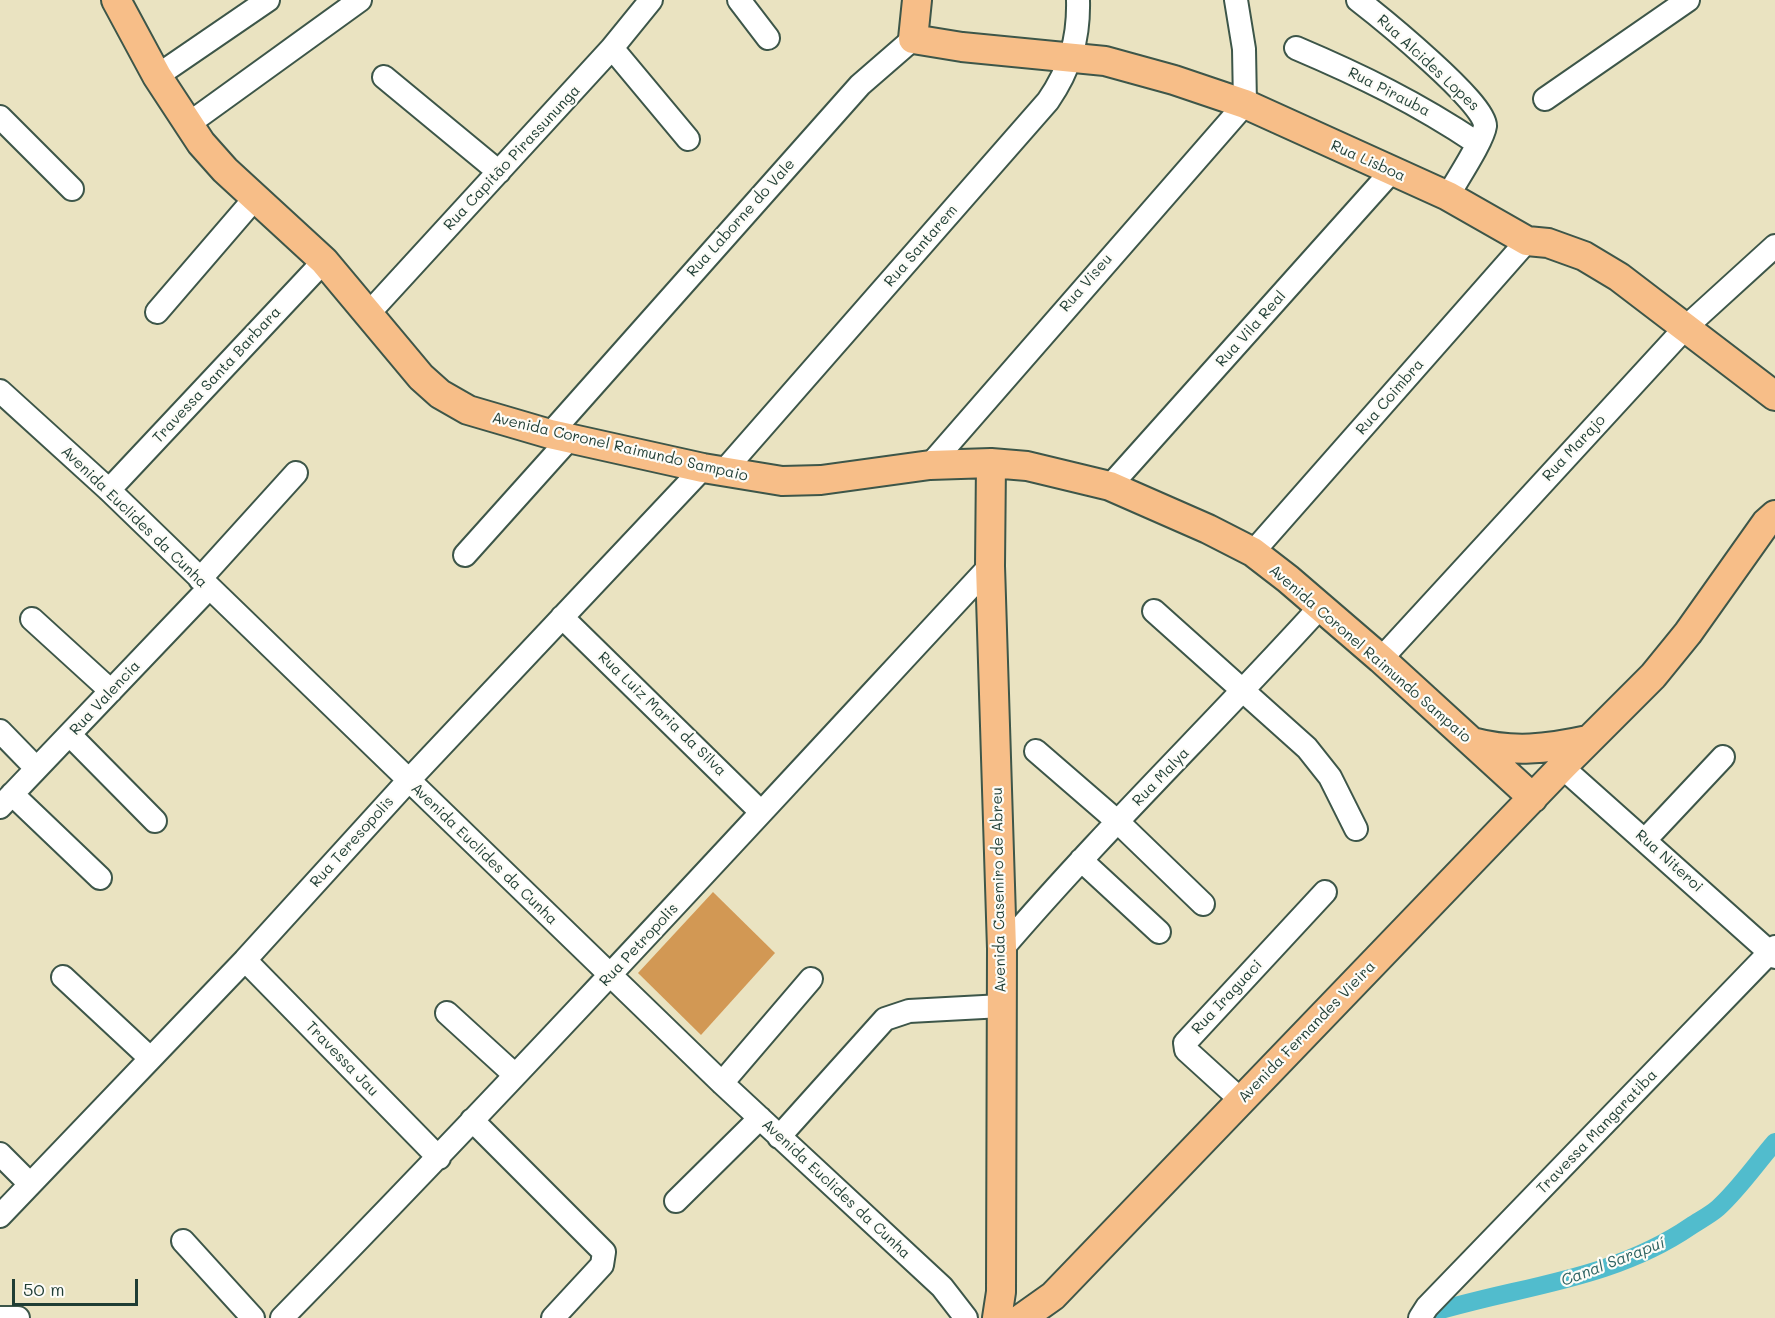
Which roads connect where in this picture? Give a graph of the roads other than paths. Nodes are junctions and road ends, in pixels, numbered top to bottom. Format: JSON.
{"nodes":[{"id":1,"x":116,"y":0,"type":"edge"},
{"id":2,"x":268,"y":0,"type":"edge"},
{"id":3,"x":360,"y":0,"type":"edge"},
{"id":4,"x":651,"y":0,"type":"edge"},
{"id":5,"x":739,"y":0,"type":"edge"},
{"id":6,"x":917,"y":0,"type":"edge"},
{"id":7,"x":1078,"y":0,"type":"edge"},
{"id":8,"x":1236,"y":0,"type":"edge"},
{"id":9,"x":1358,"y":0,"type":"edge"},
{"id":10,"x":1688,"y":0,"type":"edge"},
{"id":11,"x":768,"y":38,"type":"dead end"},
{"id":12,"x":914,"y":39,"type":"junction"},
{"id":13,"x":612,"y":48,"type":"junction"},
{"id":14,"x":1296,"y":48,"type":"dead end"},
{"id":15,"x":1072,"y":58,"type":"junction"},
{"id":16,"x":156,"y":76,"type":"junction"},
{"id":17,"x":384,"y":77,"type":"dead end"},
{"id":18,"x":1545,"y":99,"type":"dead end"},
{"id":19,"x":1245,"y":104,"type":"junction"},
{"id":20,"x":0,"y":117,"type":"edge"},
{"id":21,"x":187,"y":125,"type":"junction"},
{"id":22,"x":688,"y":139,"type":"dead end"},
{"id":23,"x":1477,"y":143,"type":"junction"},
{"id":24,"x":499,"y":172,"type":"junction"},
{"id":25,"x":1391,"y":172,"type":"junction"},
{"id":26,"x":72,"y":189,"type":"dead end"},
{"id":27,"x":1448,"y":196,"type":"junction"},
{"id":28,"x":256,"y":197,"type":"junction"},
{"id":29,"x":1527,"y":241,"type":"junction"},
{"id":30,"x":1775,"y":246,"type":"edge"},
{"id":31,"x":324,"y":261,"type":"junction"},
{"id":32,"x":157,"y":312,"type":"dead end"},
{"id":33,"x":369,"y":313,"type":"junction"},
{"id":34,"x":1686,"y":327,"type":"junction"},
{"id":35,"x":2,"y":396,"type":"edge"},
{"id":36,"x":1775,"y":396,"type":"edge"},
{"id":37,"x":560,"y":436,"type":"junction"},
{"id":38,"x":991,"y":463,"type":"junction"},
{"id":39,"x":930,"y":465,"type":"junction"},
{"id":40,"x":713,"y":470,"type":"junction"},
{"id":41,"x":296,"y":473,"type":"dead end"},
{"id":42,"x":1110,"y":486,"type":"junction"},
{"id":43,"x":110,"y":490,"type":"junction"},
{"id":44,"x":1775,"y":515,"type":"edge"},
{"id":45,"x":1252,"y":552,"type":"junction"},
{"id":46,"x":465,"y":555,"type":"dead end"},
{"id":47,"x":990,"y":566,"type":"junction"},
{"id":48,"x":204,"y":583,"type":"junction"},
{"id":49,"x":1320,"y":606,"type":"junction"},
{"id":50,"x":1154,"y":611,"type":"dead end"},
{"id":51,"x":562,"y":617,"type":"junction"},
{"id":52,"x":32,"y":619,"type":"dead end"},
{"id":53,"x":1381,"y":659,"type":"junction"},
{"id":54,"x":111,"y":691,"type":"junction"},
{"id":55,"x":1244,"y":692,"type":"junction"},
{"id":56,"x":0,"y":731,"type":"edge"},
{"id":57,"x":70,"y":735,"type":"junction"},
{"id":58,"x":1588,"y":740,"type":"junction"},
{"id":59,"x":1472,"y":742,"type":"junction"},
{"id":60,"x":1036,"y":751,"type":"dead end"},
{"id":61,"x":1723,"y":757,"type":"dead end"},
{"id":62,"x":1562,"y":767,"type":"junction"},
{"id":63,"x":36,"y":768,"type":"junction"},
{"id":64,"x":408,"y":781,"type":"junction"},
{"id":65,"x":1533,"y":798,"type":"junction"},
{"id":66,"x":6,"y":800,"type":"edge"},
{"id":67,"x":761,"y":812,"type":"junction"},
{"id":68,"x":155,"y":821,"type":"dead end"},
{"id":69,"x":1118,"y":822,"type":"junction"},
{"id":70,"x":1356,"y":829,"type":"dead end"},
{"id":71,"x":1645,"y":840,"type":"junction"},
{"id":72,"x":1081,"y":860,"type":"junction"},
{"id":73,"x":100,"y":879,"type":"dead end"},
{"id":74,"x":1325,"y":892,"type":"dead end"},
{"id":75,"x":1203,"y":904,"type":"dead end"},
{"id":76,"x":1159,"y":932,"type":"dead end"},
{"id":77,"x":1002,"y":948,"type":"junction"},
{"id":78,"x":1773,"y":952,"type":"edge"},
{"id":79,"x":245,"y":960,"type":"junction"},
{"id":80,"x":611,"y":976,"type":"junction"},
{"id":81,"x":63,"y":977,"type":"dead end"},
{"id":82,"x":811,"y":979,"type":"dead end"},
{"id":83,"x":1002,"y":1006,"type":"junction"},
{"id":84,"x":447,"y":1013,"type":"dead end"},
{"id":85,"x":150,"y":1058,"type":"junction"},
{"id":86,"x":515,"y":1075,"type":"junction"},
{"id":87,"x":722,"y":1083,"type":"junction"},
{"id":88,"x":1241,"y":1100,"type":"junction"},
{"id":89,"x":759,"y":1118,"type":"junction"},
{"id":90,"x":472,"y":1120,"type":"junction"},
{"id":91,"x":779,"y":1137,"type":"junction"},
{"id":92,"x":0,"y":1154,"type":"edge"},
{"id":93,"x":439,"y":1158,"type":"junction"},
{"id":94,"x":30,"y":1184,"type":"junction"},
{"id":95,"x":676,"y":1200,"type":"dead end"},
{"id":96,"x":0,"y":1216,"type":"edge"},
{"id":97,"x":183,"y":1241,"type":"dead end"},
{"id":98,"x":1424,"y":1312,"type":"edge"},
{"id":99,"x":0,"y":1318,"type":"edge"},
{"id":100,"x":18,"y":1318,"type":"edge"},
{"id":101,"x":253,"y":1318,"type":"edge"},
{"id":102,"x":282,"y":1318,"type":"edge"},
{"id":103,"x":553,"y":1318,"type":"edge"},
{"id":104,"x":966,"y":1318,"type":"edge"},
{"id":105,"x":998,"y":1318,"type":"edge"},
{"id":106,"x":1022,"y":1318,"type":"edge"}],
"edges":[{"from":1,"to":16,"type":"main road","name":"Avenida Coronel Raimundo Sampaio"},
{"from":2,"to":16,"type":"street"},
{"from":3,"to":21,"type":"street"},
{"from":4,"to":13,"type":"street","name":"Rua Capitão Pirassununga"},
{"from":5,"to":11,"type":"street"},
{"from":6,"to":12,"type":"main road"},
{"from":7,"to":15,"type":"street","name":"Rua Santarem"},
{"from":8,"to":19,"type":"street"},
{"from":9,"to":23,"type":"street","name":"Rua Alcides Lopes"},
{"from":10,"to":18,"type":"street"},
{"from":12,"to":15,"type":"main road","name":"Rua Lisboa"},
{"from":12,"to":37,"type":"street","name":"Rua Laborne do Vale"},
{"from":13,"to":22,"type":"street"},
{"from":13,"to":24,"type":"street","name":"Rua Capitão Pirassununga"},
{"from":14,"to":23,"type":"street","name":"Rua Pirauba"},
{"from":15,"to":19,"type":"main road","name":"Rua Lisboa"},
{"from":15,"to":40,"type":"street","name":"Rua Santarem"},
{"from":16,"to":21,"type":"main road","name":"Avenida Coronel Raimundo Sampaio"},
{"from":17,"to":24,"type":"street"},
{"from":19,"to":25,"type":"main road","name":"Rua Lisboa"},
{"from":19,"to":39,"type":"street","name":"Rua Viseu"},
{"from":20,"to":26,"type":"street"},
{"from":21,"to":28,"type":"main road","name":"Avenida Coronel Raimundo Sampaio"},
{"from":23,"to":27,"type":"street","name":"Rua Alcides Lopes"},
{"from":24,"to":33,"type":"street","name":"Rua Capitão Pirassununga"},
{"from":25,"to":27,"type":"main road","name":"Rua Lisboa"},
{"from":25,"to":42,"type":"street","name":"Rua Vila Real"},
{"from":27,"to":29,"type":"main road","name":"Rua Lisboa"},
{"from":28,"to":31,"type":"main road","name":"Avenida Coronel Raimundo Sampaio"},
{"from":28,"to":32,"type":"street"},
{"from":29,"to":34,"type":"main road","name":"Rua Lisboa"},
{"from":29,"to":45,"type":"street","name":"Rua Coimbra"},
{"from":30,"to":34,"type":"street","name":"Rua Marajo"},
{"from":31,"to":33,"type":"main road","name":"Avenida Coronel Raimundo Sampaio"},
{"from":31,"to":43,"type":"street","name":"Travessa Santa Barbara"},
{"from":33,"to":37,"type":"main road","name":"Avenida Coronel Raimundo Sampaio"},
{"from":34,"to":36,"type":"main road","name":"Rua Lisboa"},
{"from":34,"to":53,"type":"street","name":"Rua Marajo"},
{"from":35,"to":43,"type":"street","name":"Avenida Euclides da Cunha"},
{"from":37,"to":40,"type":"main road","name":"Avenida Coronel Raimundo Sampaio"},
{"from":37,"to":46,"type":"street","name":"Rua Laborne do Vale"},
{"from":38,"to":39,"type":"main road","name":"Avenida Coronel Raimundo Sampaio"},
{"from":38,"to":42,"type":"main road","name":"Avenida Coronel Raimundo Sampaio"},
{"from":38,"to":47,"type":"main road","name":"Avenida Casemiro de Abreu"},
{"from":39,"to":40,"type":"main road","name":"Avenida Coronel Raimundo Sampaio"},
{"from":40,"to":51,"type":"street","name":"Rua Teresopolis"},
{"from":41,"to":48,"type":"street","name":"Rua Valencia"},
{"from":42,"to":45,"type":"main road","name":"Avenida Coronel Raimundo Sampaio"},
{"from":43,"to":48,"type":"street","name":"Avenida Euclides da Cunha"},
{"from":44,"to":58,"type":"main road","name":"Avenida Fernandes Vieira"},
{"from":45,"to":49,"type":"main road","name":"Avenida Coronel Raimundo Sampaio"},
{"from":47,"to":67,"type":"street","name":"Rua Petropolis"},
{"from":47,"to":77,"type":"main road","name":"Avenida Casemiro de Abreu"},
{"from":48,"to":54,"type":"street","name":"Rua Valencia"},
{"from":48,"to":64,"type":"street","name":"Avenida Euclides da Cunha"},
{"from":49,"to":53,"type":"main road","name":"Avenida Coronel Raimundo Sampaio"},
{"from":49,"to":55,"type":"street","name":"Rua Malya"},
{"from":50,"to":55,"type":"street"},
{"from":51,"to":64,"type":"street","name":"Rua Teresopolis"},
{"from":51,"to":67,"type":"street","name":"Rua Luiz Maria da Silva"},
{"from":52,"to":54,"type":"street"},
{"from":53,"to":59,"type":"main road","name":"Avenida Coronel Raimundo Sampaio"},
{"from":54,"to":57,"type":"street","name":"Rua Valencia"},
{"from":55,"to":69,"type":"street","name":"Rua Malya"},
{"from":55,"to":70,"type":"street"},
{"from":56,"to":63,"type":"street"},
{"from":57,"to":63,"type":"street","name":"Rua Valencia"},
{"from":57,"to":68,"type":"street"},
{"from":58,"to":59,"type":"main road"},
{"from":58,"to":62,"type":"main road","name":"Avenida Fernandes Vieira"},
{"from":59,"to":65,"type":"main road","name":"Avenida Coronel Raimundo Sampaio"},
{"from":60,"to":69,"type":"street"},
{"from":61,"to":71,"type":"street"},
{"from":62,"to":65,"type":"main road","name":"Avenida Fernandes Vieira"},
{"from":62,"to":71,"type":"street","name":"Rua Niteroi"},
{"from":63,"to":66,"type":"street","name":"Rua Valencia"},
{"from":64,"to":79,"type":"street","name":"Rua Teresopolis"},
{"from":64,"to":80,"type":"street","name":"Avenida Euclides da Cunha"},
{"from":65,"to":88,"type":"main road","name":"Avenida Fernandes Vieira"},
{"from":66,"to":73,"type":"street"},
{"from":67,"to":80,"type":"street","name":"Rua Petropolis"},
{"from":69,"to":72,"type":"street","name":"Rua Malya"},
{"from":69,"to":75,"type":"street"},
{"from":71,"to":78,"type":"street","name":"Rua Niteroi"},
{"from":72,"to":76,"type":"street"},
{"from":72,"to":77,"type":"street","name":"Rua Malya"},
{"from":74,"to":88,"type":"street","name":"Rua Iraguaci"},
{"from":77,"to":83,"type":"main road","name":"Avenida Casemiro de Abreu"},
{"from":78,"to":98,"type":"street","name":"Travessa Mangaratiba"},
{"from":79,"to":85,"type":"street","name":"Rua Teresopolis"},
{"from":79,"to":93,"type":"street","name":"Travessa Jau"},
{"from":80,"to":86,"type":"street","name":"Rua Petropolis"},
{"from":80,"to":87,"type":"street","name":"Avenida Euclides da Cunha"},
{"from":81,"to":85,"type":"street"},
{"from":82,"to":87,"type":"street"},
{"from":83,"to":91,"type":"street"},
{"from":83,"to":105,"type":"main road","name":"Avenida Casemiro de Abreu"},
{"from":84,"to":86,"type":"street"},
{"from":85,"to":94,"type":"street","name":"Rua Teresopolis"},
{"from":86,"to":90,"type":"street","name":"Rua Petropolis"},
{"from":87,"to":89,"type":"street","name":"Avenida Euclides da Cunha"},
{"from":88,"to":106,"type":"main road","name":"Avenida Fernandes Vieira"},
{"from":89,"to":91,"type":"street","name":"Avenida Euclides da Cunha"},
{"from":89,"to":95,"type":"street"},
{"from":90,"to":93,"type":"street","name":"Rua Petropolis"},
{"from":90,"to":103,"type":"street"},
{"from":91,"to":104,"type":"street","name":"Avenida Euclides da Cunha"},
{"from":92,"to":94,"type":"street"},
{"from":93,"to":102,"type":"street","name":"Rua Petropolis"},
{"from":94,"to":96,"type":"street","name":"Rua Teresopolis"},
{"from":97,"to":101,"type":"street"},
{"from":99,"to":100,"type":"street"}]}
